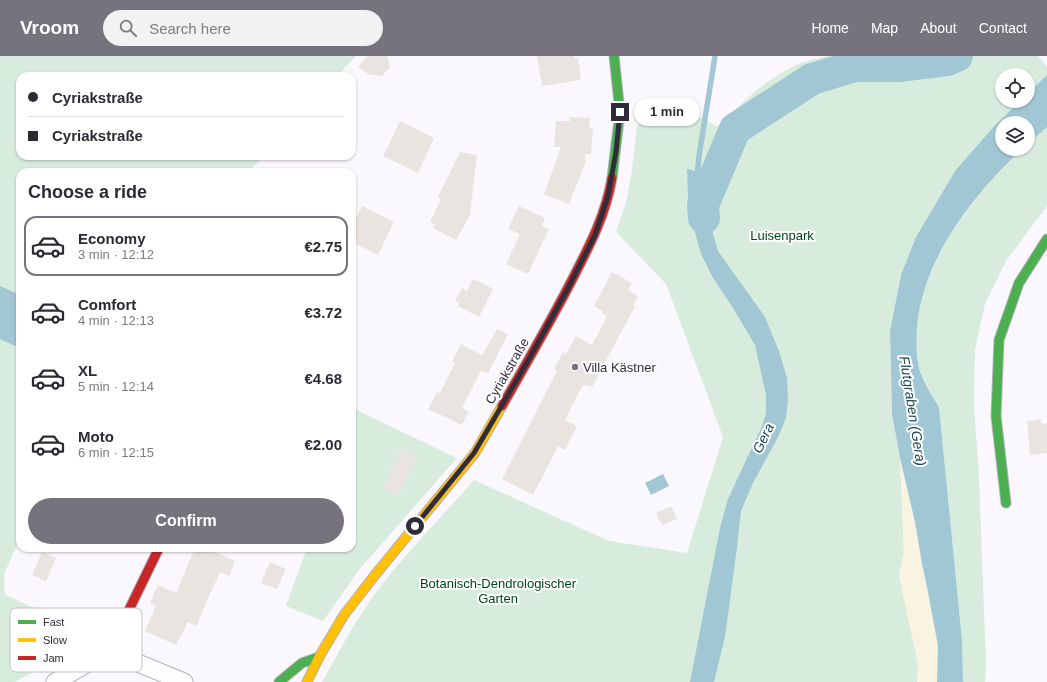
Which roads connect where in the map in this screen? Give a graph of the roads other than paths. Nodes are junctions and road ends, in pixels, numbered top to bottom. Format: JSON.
{"nodes":[{"id":1,"x":614,"y":56,"type":"edge"},
{"id":2,"x":1047,"y":239,"type":"edge"},
{"id":3,"x":1006,"y":504,"type":"dead end"},
{"id":4,"x":157,"y":552,"type":"edge"},
{"id":5,"x":130,"y":608,"type":"edge"},
{"id":6,"x":320,"y":657,"type":"junction"},
{"id":7,"x":142,"y":665,"type":"edge"},
{"id":8,"x":72,"y":672,"type":"edge"},
{"id":9,"x":55,"y":682,"type":"edge"},
{"id":10,"x":184,"y":682,"type":"edge"},
{"id":11,"x":279,"y":682,"type":"edge"},
{"id":12,"x":307,"y":682,"type":"edge"}],
"edges":[{"from":1,"to":6,"type":"street","name":"Cyriakstraße"},
{"from":2,"to":3,"type":"street"},
{"from":4,"to":5,"type":"street"},
{"from":6,"to":11,"type":"street"},
{"from":6,"to":12,"type":"street","name":"Cyriakstraße"},
{"from":7,"to":10,"type":"street"},
{"from":8,"to":9,"type":"street"}]}
